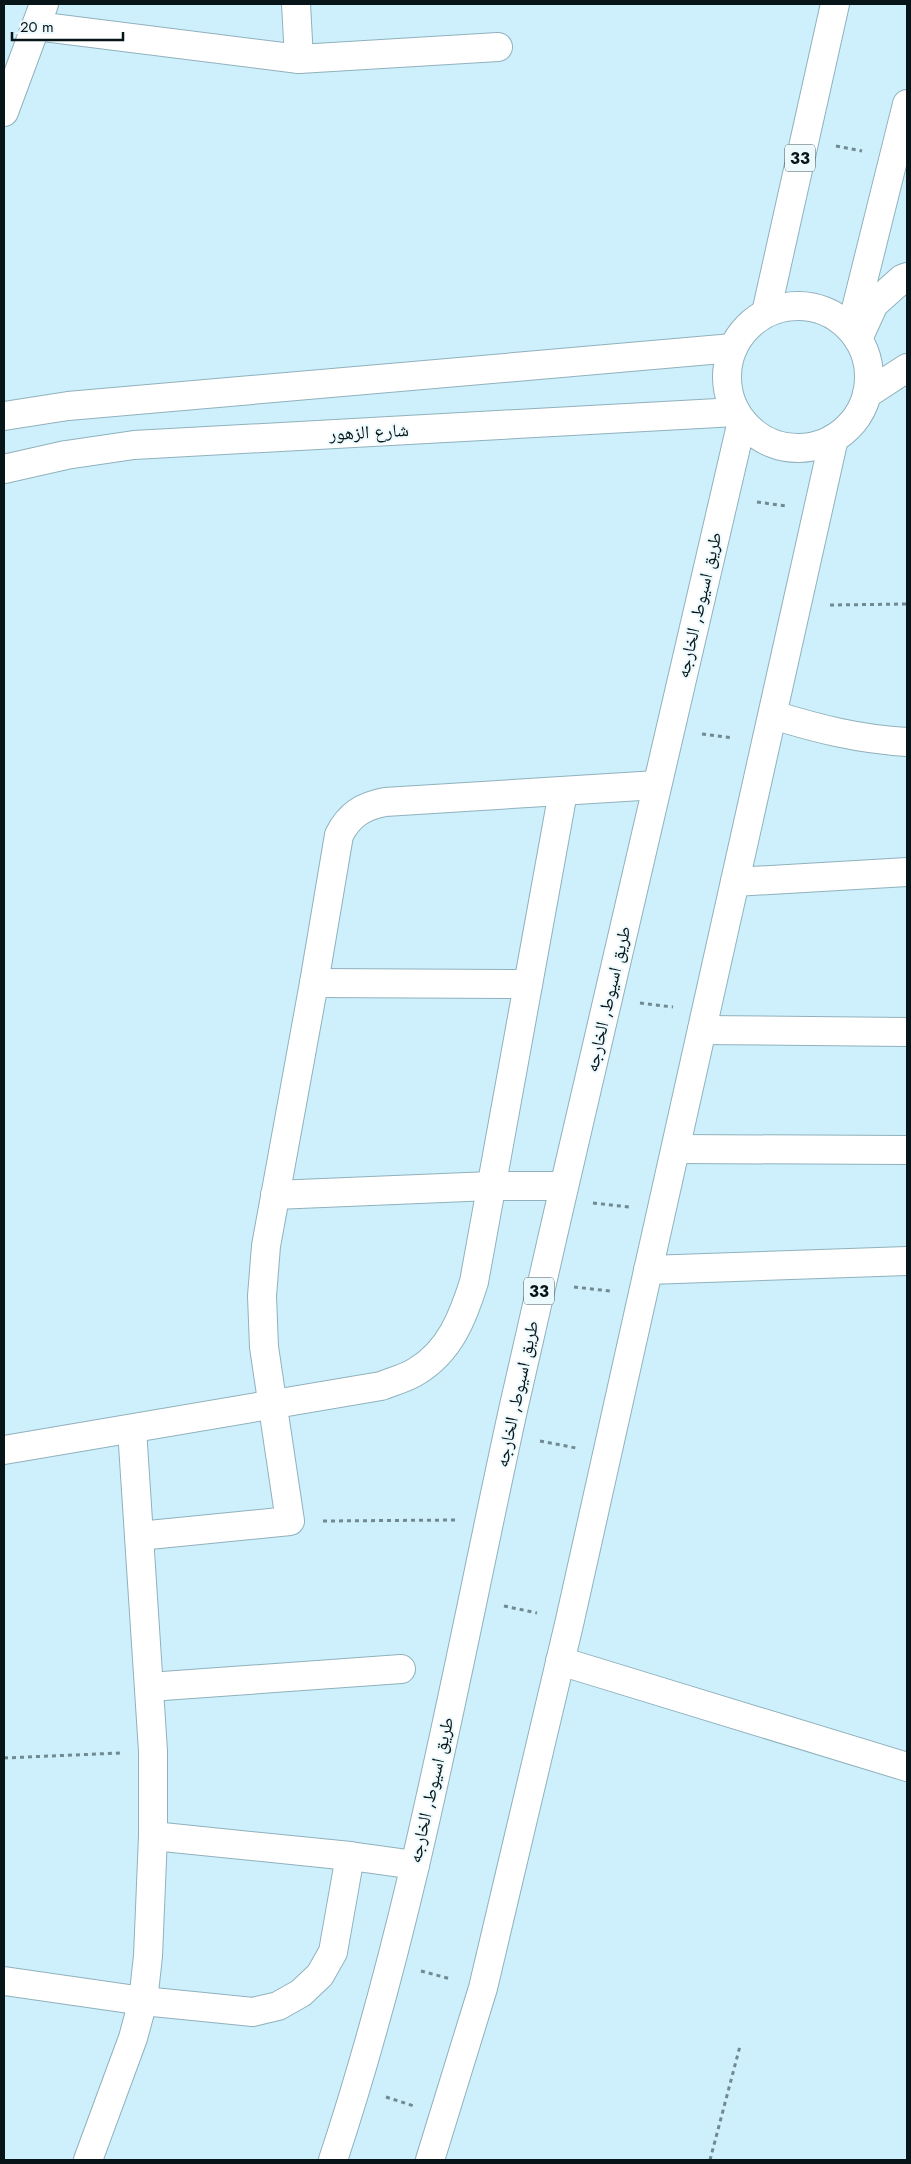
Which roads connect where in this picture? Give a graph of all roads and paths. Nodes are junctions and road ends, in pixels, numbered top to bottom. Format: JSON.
{"nodes":[{"id":1,"x":296,"y":4,"type":"edge"},
{"id":2,"x":835,"y":4,"type":"edge"},
{"id":3,"x":40,"y":15,"type":"edge"},
{"id":4,"x":498,"y":47,"type":"dead end"},
{"id":5,"x":299,"y":59,"type":"junction"},
{"id":6,"x":907,"y":104,"type":"edge"},
{"id":7,"x":4,"y":112,"type":"edge"},
{"id":8,"x":804,"y":140,"type":"junction"},
{"id":9,"x":894,"y":157,"type":"junction"},
{"id":10,"x":907,"y":278,"type":"edge"},
{"id":11,"x":766,"y":313,"type":"junction"},
{"id":12,"x":855,"y":334,"type":"junction"},
{"id":13,"x":733,"y":348,"type":"junction"},
{"id":14,"x":907,"y":368,"type":"edge"},
{"id":15,"x":867,"y":394,"type":"junction"},
{"id":16,"x":4,"y":416,"type":"edge"},
{"id":17,"x":739,"y":417,"type":"junction"},
{"id":18,"x":834,"y":438,"type":"junction"},
{"id":19,"x":4,"y":469,"type":"edge"},
{"id":20,"x":724,"y":498,"type":"junction"},
{"id":21,"x":818,"y":510,"type":"junction"},
{"id":22,"x":907,"y":604,"type":"edge"},
{"id":23,"x":797,"y":606,"type":"junction"},
{"id":24,"x":773,"y":715,"type":"junction"},
{"id":25,"x":671,"y":730,"type":"junction"},
{"id":26,"x":766,"y":742,"type":"junction"},
{"id":27,"x":907,"y":742,"type":"edge"},
{"id":28,"x":657,"y":785,"type":"junction"},
{"id":29,"x":563,"y":792,"type":"junction"},
{"id":30,"x":907,"y":872,"type":"edge"},
{"id":31,"x":735,"y":882,"type":"junction"},
{"id":32,"x":314,"y":983,"type":"junction"},
{"id":33,"x":528,"y":984,"type":"junction"},
{"id":34,"x":608,"y":998,"type":"junction"},
{"id":35,"x":704,"y":1021,"type":"junction"},
{"id":36,"x":907,"y":1032,"type":"edge"},
{"id":37,"x":676,"y":1149,"type":"junction"},
{"id":38,"x":907,"y":1150,"type":"edge"},
{"id":39,"x":491,"y":1186,"type":"junction"},
{"id":40,"x":563,"y":1193,"type":"junction"},
{"id":41,"x":275,"y":1195,"type":"junction"},
{"id":42,"x":662,"y":1210,"type":"junction"},
{"id":43,"x":907,"y":1261,"type":"edge"},
{"id":44,"x":646,"y":1282,"type":"junction"},
{"id":45,"x":541,"y":1284,"type":"junction"},
{"id":46,"x":273,"y":1405,"type":"junction"},
{"id":47,"x":132,"y":1429,"type":"junction"},
{"id":48,"x":508,"y":1434,"type":"junction"},
{"id":49,"x":4,"y":1450,"type":"edge"},
{"id":50,"x":607,"y":1455,"type":"junction"},
{"id":51,"x":490,"y":1520,"type":"junction"},
{"id":52,"x":290,"y":1521,"type":"junction"},
{"id":53,"x":139,"y":1536,"type":"junction"},
{"id":54,"x":474,"y":1600,"type":"junction"},
{"id":55,"x":570,"y":1620,"type":"junction"},
{"id":56,"x":560,"y":1661,"type":"junction"},
{"id":57,"x":401,"y":1669,"type":"dead end"},
{"id":58,"x":149,"y":1687,"type":"junction"},
{"id":59,"x":153,"y":1751,"type":"junction"},
{"id":60,"x":4,"y":1758,"type":"edge"},
{"id":61,"x":907,"y":1767,"type":"edge"},
{"id":62,"x":153,"y":1836,"type":"junction"},
{"id":63,"x":350,"y":1856,"type":"junction"},
{"id":64,"x":415,"y":1865,"type":"junction"},
{"id":65,"x":391,"y":1964,"type":"junction"},
{"id":66,"x":4,"y":1981,"type":"edge"},
{"id":67,"x":484,"y":1988,"type":"junction"},
{"id":68,"x":143,"y":2001,"type":"junction"},
{"id":69,"x":740,"y":2046,"type":"dead end"},
{"id":70,"x":357,"y":2087,"type":"junction"},
{"id":71,"x":445,"y":2117,"type":"junction"},
{"id":72,"x":88,"y":2160,"type":"edge"},
{"id":73,"x":333,"y":2160,"type":"edge"},
{"id":74,"x":430,"y":2160,"type":"edge"},
{"id":75,"x":710,"y":2160,"type":"edge"}],
"edges":[{"from":1,"to":5,"type":"main road"},
{"from":2,"to":8,"type":"main road","number":"33"},
{"from":3,"to":5,"type":"main road"},
{"from":3,"to":7,"type":"main road"},
{"from":4,"to":5,"type":"main road"},
{"from":6,"to":9,"type":"main road"},
{"from":8,"to":9,"type":"path"},
{"from":8,"to":11,"type":"main road","number":"33"},
{"from":9,"to":12,"type":"main road"},
{"from":10,"to":12,"type":"main road"},
{"from":11,"to":12,"type":"main road"},
{"from":11,"to":13,"type":"main road"},
{"from":12,"to":15,"type":"main road"},
{"from":13,"to":16,"type":"main road"},
{"from":13,"to":17,"type":"main road"},
{"from":14,"to":15,"type":"main road"},
{"from":15,"to":18,"type":"main road"},
{"from":17,"to":18,"type":"main road"},
{"from":17,"to":19,"type":"main road","name":"شارع الزهور"},
{"from":17,"to":20,"type":"main road","name":"طريق اسيوط, الخارجه","number":"33"},
{"from":18,"to":21,"type":"main road"},
{"from":20,"to":21,"type":"path"},
{"from":20,"to":25,"type":"main road","name":"طريق اسيوط, الخارجه","number":"33"},
{"from":21,"to":23,"type":"main road"},
{"from":22,"to":23,"type":"path"},
{"from":23,"to":24,"type":"main road"},
{"from":24,"to":26,"type":"main road"},
{"from":24,"to":27,"type":"main road"},
{"from":25,"to":26,"type":"path"},
{"from":25,"to":28,"type":"main road","name":"طريق اسيوط, الخارجه","number":"33"},
{"from":26,"to":31,"type":"main road"},
{"from":28,"to":29,"type":"main road"},
{"from":28,"to":34,"type":"main road","name":"طريق اسيوط, الخارجه","number":"33"},
{"from":29,"to":32,"type":"main road"},
{"from":29,"to":33,"type":"main road"},
{"from":30,"to":31,"type":"main road"},
{"from":31,"to":35,"type":"main road"},
{"from":32,"to":33,"type":"main road"},
{"from":32,"to":41,"type":"main road"},
{"from":33,"to":39,"type":"main road"},
{"from":34,"to":35,"type":"path"},
{"from":34,"to":40,"type":"main road","name":"طريق اسيوط, الخارجه","number":"33"},
{"from":35,"to":36,"type":"main road"},
{"from":35,"to":37,"type":"main road"},
{"from":37,"to":38,"type":"main road"},
{"from":37,"to":42,"type":"main road"},
{"from":39,"to":40,"type":"main road"},
{"from":39,"to":41,"type":"main road"},
{"from":39,"to":46,"type":"main road"},
{"from":40,"to":42,"type":"path"},
{"from":40,"to":45,"type":"main road","name":"طريق اسيوط, الخارجه","number":"33"},
{"from":41,"to":46,"type":"main road"},
{"from":42,"to":44,"type":"main road"},
{"from":43,"to":44,"type":"main road"},
{"from":44,"to":45,"type":"path"},
{"from":44,"to":50,"type":"main road"},
{"from":45,"to":48,"type":"main road","name":"طريق اسيوط, الخارجه","number":"33"},
{"from":46,"to":47,"type":"main road"},
{"from":46,"to":52,"type":"main road"},
{"from":47,"to":49,"type":"main road"},
{"from":47,"to":53,"type":"main road"},
{"from":48,"to":50,"type":"path"},
{"from":48,"to":51,"type":"main road","name":"طريق اسيوط, الخارجه","number":"33"},
{"from":50,"to":55,"type":"main road"},
{"from":51,"to":52,"type":"path"},
{"from":51,"to":54,"type":"main road","name":"طريق اسيوط, الخارجه","number":"33"},
{"from":52,"to":53,"type":"main road"},
{"from":53,"to":58,"type":"main road"},
{"from":54,"to":55,"type":"path"},
{"from":54,"to":64,"type":"main road","name":"طريق اسيوط, الخارجه","number":"33"},
{"from":55,"to":56,"type":"main road"},
{"from":56,"to":61,"type":"main road"},
{"from":56,"to":67,"type":"main road"},
{"from":57,"to":58,"type":"main road"},
{"from":58,"to":59,"type":"main road"},
{"from":59,"to":60,"type":"path"},
{"from":59,"to":62,"type":"main road"},
{"from":62,"to":63,"type":"main road"},
{"from":62,"to":68,"type":"main road"},
{"from":63,"to":64,"type":"main road"},
{"from":63,"to":68,"type":"main road"},
{"from":64,"to":65,"type":"main road","name":"طريق اسيوط, الخارجه","number":"33"},
{"from":65,"to":67,"type":"path"},
{"from":65,"to":70,"type":"main road","name":"طريق اسيوط, الخارجه","number":"33"},
{"from":66,"to":68,"type":"main road"},
{"from":67,"to":71,"type":"main road"},
{"from":68,"to":72,"type":"main road"},
{"from":69,"to":75,"type":"path"},
{"from":70,"to":71,"type":"path"},
{"from":70,"to":73,"type":"main road","name":"طريق اسيوط, الخارجه","number":"33"},
{"from":71,"to":74,"type":"main road"}]}
